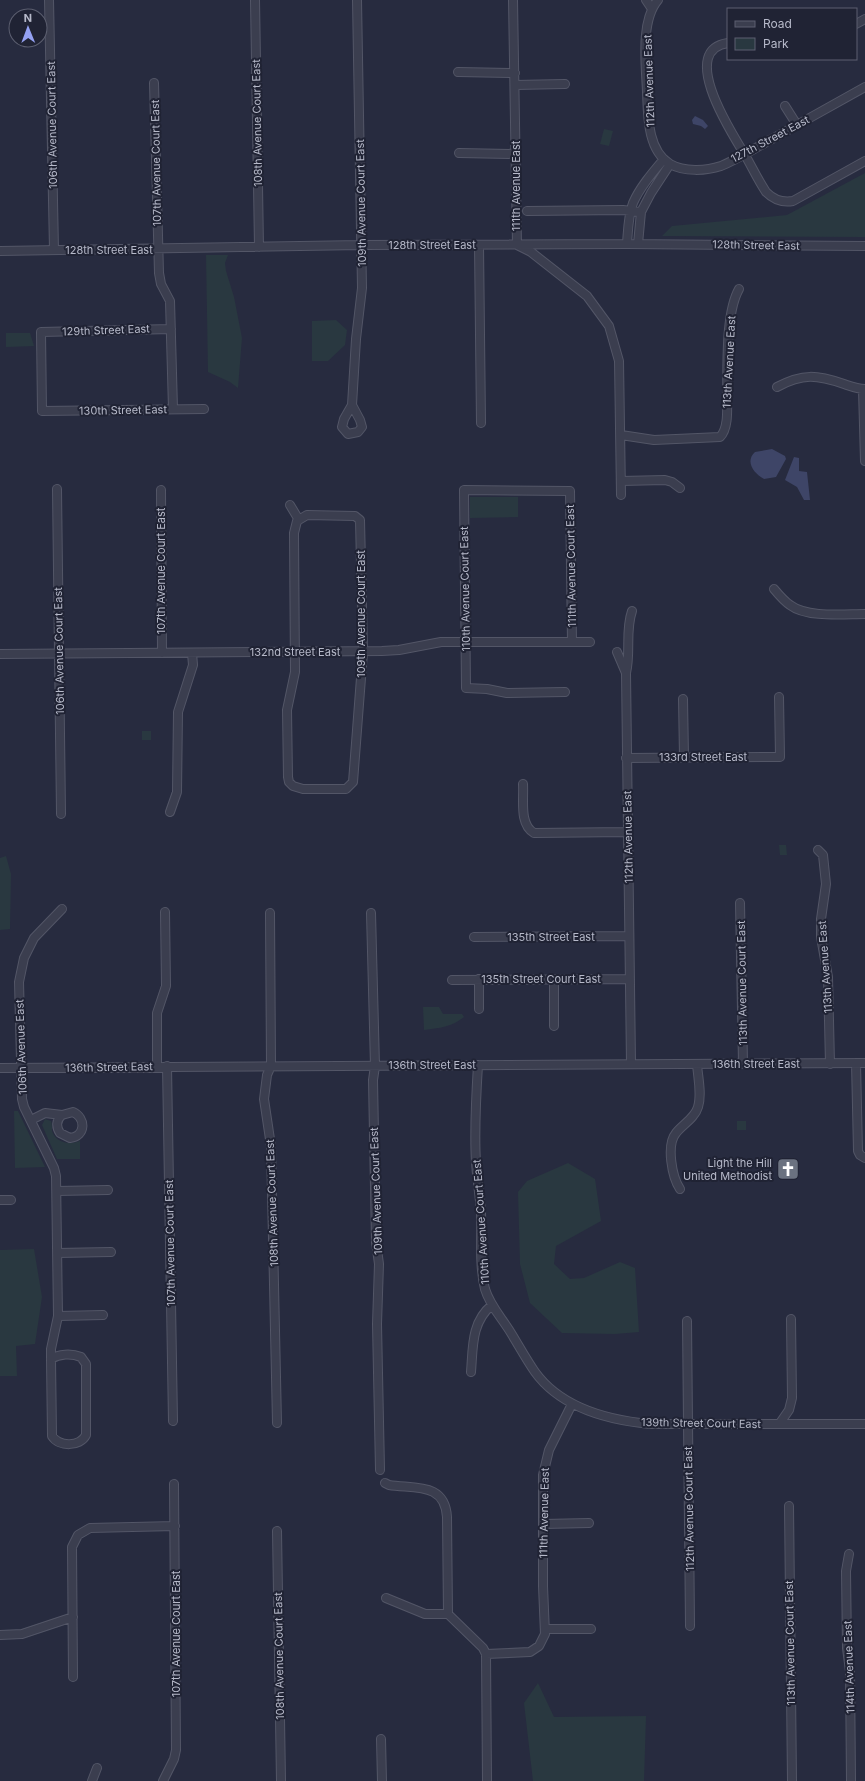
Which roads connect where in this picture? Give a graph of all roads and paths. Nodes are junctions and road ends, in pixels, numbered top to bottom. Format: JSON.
{"nodes":[{"id":1,"x":49,"y":0,"type":"edge"},
{"id":2,"x":255,"y":0,"type":"edge"},
{"id":3,"x":357,"y":0,"type":"edge"},
{"id":4,"x":513,"y":0,"type":"edge"},
{"id":5,"x":646,"y":0,"type":"edge"},
{"id":6,"x":658,"y":0,"type":"edge"},
{"id":7,"x":652,"y":9,"type":"junction"},
{"id":8,"x":727,"y":43,"type":"edge"},
{"id":9,"x":458,"y":72,"type":"dead end"},
{"id":10,"x":514,"y":73,"type":"junction"},
{"id":11,"x":154,"y":83,"type":"dead end"},
{"id":12,"x":565,"y":84,"type":"dead end"},
{"id":13,"x":515,"y":85,"type":"junction"},
{"id":14,"x":865,"y":87,"type":"edge"},
{"id":15,"x":785,"y":106,"type":"dead end"},
{"id":16,"x":797,"y":125,"type":"junction"},
{"id":17,"x":459,"y":153,"type":"dead end"},
{"id":18,"x":516,"y":154,"type":"junction"},
{"id":19,"x":744,"y":154,"type":"junction"},
{"id":20,"x":667,"y":161,"type":"junction"},
{"id":21,"x":865,"y":161,"type":"edge"},
{"id":22,"x":631,"y":210,"type":"junction"},
{"id":23,"x":527,"y":211,"type":"dead end"},
{"id":24,"x":641,"y":212,"type":"junction"},
{"id":25,"x":627,"y":244,"type":"junction"},
{"id":26,"x":638,"y":244,"type":"junction"},
{"id":27,"x":362,"y":245,"type":"junction"},
{"id":28,"x":479,"y":245,"type":"junction"},
{"id":29,"x":516,"y":245,"type":"junction"},
{"id":30,"x":865,"y":246,"type":"edge"},
{"id":31,"x":260,"y":247,"type":"junction"},
{"id":32,"x":158,"y":249,"type":"junction"},
{"id":33,"x":54,"y":250,"type":"junction"},
{"id":34,"x":0,"y":251,"type":"edge"},
{"id":35,"x":739,"y":289,"type":"dead end"},
{"id":36,"x":171,"y":328,"type":"junction"},
{"id":37,"x":778,"y":387,"type":"dead end"},
{"id":38,"x":864,"y":390,"type":"edge"},
{"id":39,"x":352,"y":405,"type":"dead end"},
{"id":40,"x":204,"y":408,"type":"dead end"},
{"id":41,"x":173,"y":409,"type":"junction"},
{"id":42,"x":42,"y":411,"type":"joint"},
{"id":43,"x":481,"y":423,"type":"dead end"},
{"id":44,"x":621,"y":435,"type":"junction"},
{"id":45,"x":865,"y":461,"type":"edge"},
{"id":46,"x":621,"y":481,"type":"junction"},
{"id":47,"x":680,"y":488,"type":"dead end"},
{"id":48,"x":57,"y":489,"type":"dead end"},
{"id":49,"x":161,"y":490,"type":"dead end"},
{"id":50,"x":464,"y":490,"type":"joint"},
{"id":51,"x":621,"y":495,"type":"dead end"},
{"id":52,"x":290,"y":505,"type":"dead end"},
{"id":53,"x":299,"y":520,"type":"junction"},
{"id":54,"x":774,"y":589,"type":"dead end"},
{"id":55,"x":632,"y":611,"type":"dead end"},
{"id":56,"x":865,"y":614,"type":"edge"},
{"id":57,"x":466,"y":642,"type":"junction"},
{"id":58,"x":572,"y":642,"type":"junction"},
{"id":59,"x":590,"y":642,"type":"dead end"},
{"id":60,"x":294,"y":652,"type":"junction"},
{"id":61,"x":363,"y":652,"type":"junction"},
{"id":62,"x":617,"y":652,"type":"dead end"},
{"id":63,"x":59,"y":653,"type":"junction"},
{"id":64,"x":162,"y":653,"type":"junction"},
{"id":65,"x":192,"y":653,"type":"junction"},
{"id":66,"x":0,"y":654,"type":"edge"},
{"id":67,"x":626,"y":673,"type":"junction"},
{"id":68,"x":565,"y":692,"type":"dead end"},
{"id":69,"x":779,"y":697,"type":"dead end"},
{"id":70,"x":683,"y":699,"type":"dead end"},
{"id":71,"x":684,"y":757,"type":"junction"},
{"id":72,"x":626,"y":758,"type":"junction"},
{"id":73,"x":524,"y":784,"type":"dead end"},
{"id":74,"x":170,"y":812,"type":"dead end"},
{"id":75,"x":60,"y":814,"type":"dead end"},
{"id":76,"x":627,"y":832,"type":"junction"},
{"id":77,"x":818,"y":850,"type":"dead end"},
{"id":78,"x":740,"y":903,"type":"dead end"},
{"id":79,"x":62,"y":909,"type":"dead end"},
{"id":80,"x":165,"y":912,"type":"dead end"},
{"id":81,"x":270,"y":913,"type":"dead end"},
{"id":82,"x":371,"y":913,"type":"dead end"},
{"id":83,"x":629,"y":936,"type":"junction"},
{"id":84,"x":474,"y":937,"type":"dead end"},
{"id":85,"x":479,"y":979,"type":"junction"},
{"id":86,"x":554,"y":979,"type":"junction"},
{"id":87,"x":630,"y":979,"type":"junction"},
{"id":88,"x":452,"y":980,"type":"dead end"},
{"id":89,"x":479,"y":1009,"type":"dead end"},
{"id":90,"x":554,"y":1026,"type":"dead end"},
{"id":91,"x":743,"y":1063,"type":"junction"},
{"id":92,"x":865,"y":1063,"type":"edge"},
{"id":93,"x":631,"y":1064,"type":"junction"},
{"id":94,"x":697,"y":1064,"type":"junction"},
{"id":95,"x":830,"y":1064,"type":"junction"},
{"id":96,"x":856,"y":1064,"type":"junction"},
{"id":97,"x":478,"y":1065,"type":"junction"},
{"id":98,"x":157,"y":1066,"type":"junction"},
{"id":99,"x":167,"y":1066,"type":"junction"},
{"id":100,"x":271,"y":1066,"type":"junction"},
{"id":101,"x":375,"y":1066,"type":"junction"},
{"id":102,"x":0,"y":1068,"type":"edge"},
{"id":103,"x":21,"y":1068,"type":"junction"},
{"id":104,"x":62,"y":1115,"type":"dead end"},
{"id":105,"x":31,"y":1120,"type":"junction"},
{"id":106,"x":865,"y":1158,"type":"edge"},
{"id":107,"x":680,"y":1189,"type":"dead end"},
{"id":108,"x":108,"y":1190,"type":"dead end"},
{"id":109,"x":57,"y":1191,"type":"junction"},
{"id":110,"x":0,"y":1200,"type":"edge"},
{"id":111,"x":11,"y":1200,"type":"dead end"},
{"id":112,"x":111,"y":1252,"type":"dead end"},
{"id":113,"x":57,"y":1253,"type":"junction"},
{"id":114,"x":492,"y":1305,"type":"junction"},
{"id":115,"x":103,"y":1315,"type":"dead end"},
{"id":116,"x":58,"y":1316,"type":"junction"},
{"id":117,"x":790,"y":1319,"type":"dead end"},
{"id":118,"x":687,"y":1321,"type":"dead end"},
{"id":119,"x":51,"y":1359,"type":"junction"},
{"id":120,"x":471,"y":1372,"type":"dead end"},
{"id":121,"x":572,"y":1404,"type":"junction"},
{"id":122,"x":173,"y":1421,"type":"dead end"},
{"id":123,"x":780,"y":1423,"type":"junction"},
{"id":124,"x":277,"y":1424,"type":"dead end"},
{"id":125,"x":688,"y":1424,"type":"junction"},
{"id":126,"x":865,"y":1424,"type":"edge"},
{"id":127,"x":380,"y":1470,"type":"dead end"},
{"id":128,"x":385,"y":1483,"type":"dead end"},
{"id":129,"x":174,"y":1484,"type":"dead end"},
{"id":130,"x":789,"y":1506,"type":"dead end"},
{"id":131,"x":589,"y":1523,"type":"dead end"},
{"id":132,"x":544,"y":1524,"type":"junction"},
{"id":133,"x":175,"y":1526,"type":"junction"},
{"id":134,"x":277,"y":1531,"type":"dead end"},
{"id":135,"x":849,"y":1554,"type":"dead end"},
{"id":136,"x":386,"y":1598,"type":"dead end"},
{"id":137,"x":448,"y":1614,"type":"junction"},
{"id":138,"x":73,"y":1616,"type":"junction"},
{"id":139,"x":690,"y":1626,"type":"dead end"},
{"id":140,"x":545,"y":1629,"type":"junction"},
{"id":141,"x":591,"y":1629,"type":"dead end"},
{"id":142,"x":0,"y":1635,"type":"edge"},
{"id":143,"x":486,"y":1654,"type":"junction"},
{"id":144,"x":73,"y":1677,"type":"dead end"},
{"id":145,"x":381,"y":1739,"type":"dead end"},
{"id":146,"x":97,"y":1768,"type":"dead end"},
{"id":147,"x":92,"y":1781,"type":"edge"},
{"id":148,"x":163,"y":1781,"type":"edge"},
{"id":149,"x":281,"y":1781,"type":"edge"},
{"id":150,"x":382,"y":1781,"type":"edge"},
{"id":151,"x":487,"y":1781,"type":"edge"},
{"id":152,"x":792,"y":1781,"type":"edge"},
{"id":153,"x":851,"y":1781,"type":"edge"}],
"edges":[{"from":1,"to":33,"type":"street","name":"106th Avenue Court East"},
{"from":2,"to":31,"type":"street","name":"108th Avenue Court East"},
{"from":3,"to":27,"type":"street","name":"109th Avenue Court East"},
{"from":4,"to":10,"type":"street","name":"111th Avenue East"},
{"from":5,"to":7,"type":"street"},
{"from":6,"to":7,"type":"street"},
{"from":7,"to":20,"type":"street","name":"112th Avenue East"},
{"from":8,"to":19,"type":"street"},
{"from":9,"to":10,"type":"street"},
{"from":10,"to":13,"type":"street","name":"111th Avenue East"},
{"from":11,"to":32,"type":"street","name":"107th Avenue Court East"},
{"from":12,"to":13,"type":"street"},
{"from":13,"to":18,"type":"street","name":"111th Avenue East"},
{"from":14,"to":16,"type":"street","name":"127th Street East"},
{"from":15,"to":16,"type":"street"},
{"from":16,"to":19,"type":"street","name":"127th Street East"},
{"from":17,"to":18,"type":"street"},
{"from":18,"to":29,"type":"street","name":"111th Avenue East"},
{"from":19,"to":20,"type":"street","name":"127th Street East"},
{"from":19,"to":21,"type":"street"},
{"from":20,"to":22,"type":"street"},
{"from":20,"to":24,"type":"street"},
{"from":22,"to":23,"type":"street"},
{"from":22,"to":24,"type":"street"},
{"from":22,"to":25,"type":"street"},
{"from":24,"to":26,"type":"street"},
{"from":25,"to":26,"type":"street","name":"128th Street East"},
{"from":25,"to":29,"type":"street","name":"128th Street East"},
{"from":26,"to":30,"type":"street","name":"128th Street East"},
{"from":27,"to":28,"type":"street","name":"128th Street East"},
{"from":27,"to":31,"type":"street","name":"128th Street East"},
{"from":27,"to":39,"type":"street","name":"109th Avenue Court East"},
{"from":28,"to":29,"type":"street","name":"128th Street East"},
{"from":28,"to":43,"type":"street"},
{"from":29,"to":44,"type":"street","name":"111th Avenue East"},
{"from":31,"to":32,"type":"street","name":"128th Street East"},
{"from":32,"to":33,"type":"street","name":"128th Street East"},
{"from":32,"to":36,"type":"street","name":"107th Avenue Court East"},
{"from":33,"to":34,"type":"street","name":"128th Street East"},
{"from":35,"to":44,"type":"street","name":"113th Avenue East"},
{"from":36,"to":41,"type":"street","name":"107th Avenue Court East"},
{"from":36,"to":42,"type":"street","name":"129th Street East"},
{"from":37,"to":38,"type":"street"},
{"from":38,"to":45,"type":"street"},
{"from":40,"to":41,"type":"street","name":"130th Street East"},
{"from":41,"to":42,"type":"street","name":"130th Street East"},
{"from":44,"to":46,"type":"street","name":"111th Avenue East"},
{"from":46,"to":47,"type":"street"},
{"from":46,"to":51,"type":"street","name":"111th Avenue East"},
{"from":48,"to":63,"type":"street","name":"106th Avenue Court East"},
{"from":49,"to":64,"type":"street","name":"107th Avenue Court East"},
{"from":50,"to":57,"type":"street","name":"110th Avenue Court East"},
{"from":50,"to":58,"type":"street","name":"111th Avenue Court East"},
{"from":52,"to":53,"type":"street"},
{"from":53,"to":60,"type":"street"},
{"from":53,"to":61,"type":"street","name":"109th Avenue Court East"},
{"from":54,"to":56,"type":"street"},
{"from":55,"to":67,"type":"street","name":"112th Avenue East"},
{"from":57,"to":58,"type":"street","name":"132nd Street East"},
{"from":57,"to":61,"type":"street","name":"132nd Street East"},
{"from":57,"to":68,"type":"street","name":"110th Avenue Court East"},
{"from":58,"to":59,"type":"street","name":"132nd Street East"},
{"from":60,"to":61,"type":"street","name":"132nd Street East"},
{"from":60,"to":61,"type":"street","name":"109th Avenue Court East"},
{"from":60,"to":65,"type":"street","name":"132nd Street East"},
{"from":62,"to":67,"type":"street"},
{"from":63,"to":64,"type":"street","name":"132nd Street East"},
{"from":63,"to":66,"type":"street","name":"132nd Street East"},
{"from":63,"to":75,"type":"street","name":"106th Avenue Court East"},
{"from":64,"to":65,"type":"street","name":"132nd Street East"},
{"from":65,"to":74,"type":"street"},
{"from":67,"to":72,"type":"street","name":"112th Avenue East"},
{"from":69,"to":71,"type":"street","name":"133rd Street East"},
{"from":70,"to":71,"type":"street"},
{"from":71,"to":72,"type":"street","name":"133rd Street East"},
{"from":72,"to":76,"type":"street","name":"112th Avenue East"},
{"from":73,"to":76,"type":"street"},
{"from":76,"to":83,"type":"street","name":"112th Avenue East"},
{"from":77,"to":95,"type":"street","name":"113th Avenue East"},
{"from":78,"to":91,"type":"street","name":"113th Avenue Court East"},
{"from":79,"to":103,"type":"street","name":"106th Avenue East"},
{"from":80,"to":98,"type":"street"},
{"from":81,"to":100,"type":"street","name":"108th Avenue Court East"},
{"from":82,"to":101,"type":"street","name":"109th Avenue Court East"},
{"from":83,"to":84,"type":"street","name":"135th Street East"},
{"from":83,"to":87,"type":"street","name":"112th Avenue East"},
{"from":85,"to":86,"type":"street","name":"135th Street Court East"},
{"from":85,"to":88,"type":"street","name":"135th Street Court East"},
{"from":85,"to":89,"type":"street"},
{"from":86,"to":87,"type":"street","name":"135th Street Court East"},
{"from":86,"to":90,"type":"street"},
{"from":87,"to":93,"type":"street","name":"112th Avenue East"},
{"from":91,"to":94,"type":"street","name":"136th Street East"},
{"from":91,"to":95,"type":"street","name":"136th Street East"},
{"from":92,"to":96,"type":"street","name":"136th Street East"},
{"from":93,"to":94,"type":"street","name":"136th Street East"},
{"from":93,"to":97,"type":"street","name":"136th Street East"},
{"from":94,"to":107,"type":"street"},
{"from":95,"to":96,"type":"street","name":"136th Street East"},
{"from":96,"to":106,"type":"street"},
{"from":97,"to":101,"type":"street","name":"136th Street East"},
{"from":97,"to":114,"type":"street","name":"110th Avenue Court East"},
{"from":98,"to":99,"type":"street","name":"136th Street East"},
{"from":98,"to":103,"type":"street","name":"136th Street East"},
{"from":99,"to":100,"type":"street","name":"136th Street East"},
{"from":99,"to":122,"type":"street","name":"107th Avenue Court East"},
{"from":100,"to":101,"type":"street","name":"136th Street East"},
{"from":100,"to":124,"type":"street","name":"108th Avenue Court East"},
{"from":101,"to":127,"type":"street","name":"109th Avenue Court East"},
{"from":102,"to":103,"type":"street","name":"136th Street East"},
{"from":103,"to":105,"type":"street","name":"106th Avenue East"},
{"from":104,"to":105,"type":"street"},
{"from":105,"to":109,"type":"street","name":"106th Avenue East"},
{"from":108,"to":109,"type":"street"},
{"from":109,"to":113,"type":"street","name":"106th Avenue East"},
{"from":110,"to":111,"type":"street"},
{"from":112,"to":113,"type":"street"},
{"from":113,"to":116,"type":"street","name":"106th Avenue East"},
{"from":114,"to":120,"type":"street"},
{"from":114,"to":121,"type":"street","name":"139th Street Court East"},
{"from":115,"to":116,"type":"street"},
{"from":116,"to":119,"type":"street","name":"106th Avenue East"},
{"from":117,"to":123,"type":"street"},
{"from":118,"to":125,"type":"street","name":"112th Avenue Court East"},
{"from":119,"to":119,"type":"street","name":"106th Avenue East"},
{"from":121,"to":125,"type":"street","name":"139th Street Court East"},
{"from":121,"to":132,"type":"street","name":"111th Avenue East"},
{"from":123,"to":125,"type":"street","name":"139th Street Court East"},
{"from":123,"to":126,"type":"street","name":"139th Street Court East"},
{"from":125,"to":139,"type":"street","name":"112th Avenue Court East"},
{"from":128,"to":137,"type":"street"},
{"from":129,"to":133,"type":"street","name":"107th Avenue Court East"},
{"from":130,"to":152,"type":"street","name":"113th Avenue Court East"},
{"from":131,"to":132,"type":"street"},
{"from":132,"to":140,"type":"street","name":"111th Avenue East"},
{"from":133,"to":138,"type":"street"},
{"from":133,"to":148,"type":"street","name":"107th Avenue Court East"},
{"from":134,"to":149,"type":"street","name":"108th Avenue Court East"},
{"from":135,"to":153,"type":"street","name":"114th Avenue East"},
{"from":136,"to":137,"type":"street"},
{"from":137,"to":143,"type":"street"},
{"from":138,"to":142,"type":"street"},
{"from":138,"to":144,"type":"street"},
{"from":140,"to":141,"type":"street"},
{"from":140,"to":143,"type":"street"},
{"from":143,"to":151,"type":"street"},
{"from":145,"to":150,"type":"street"},
{"from":146,"to":147,"type":"street"}]}
